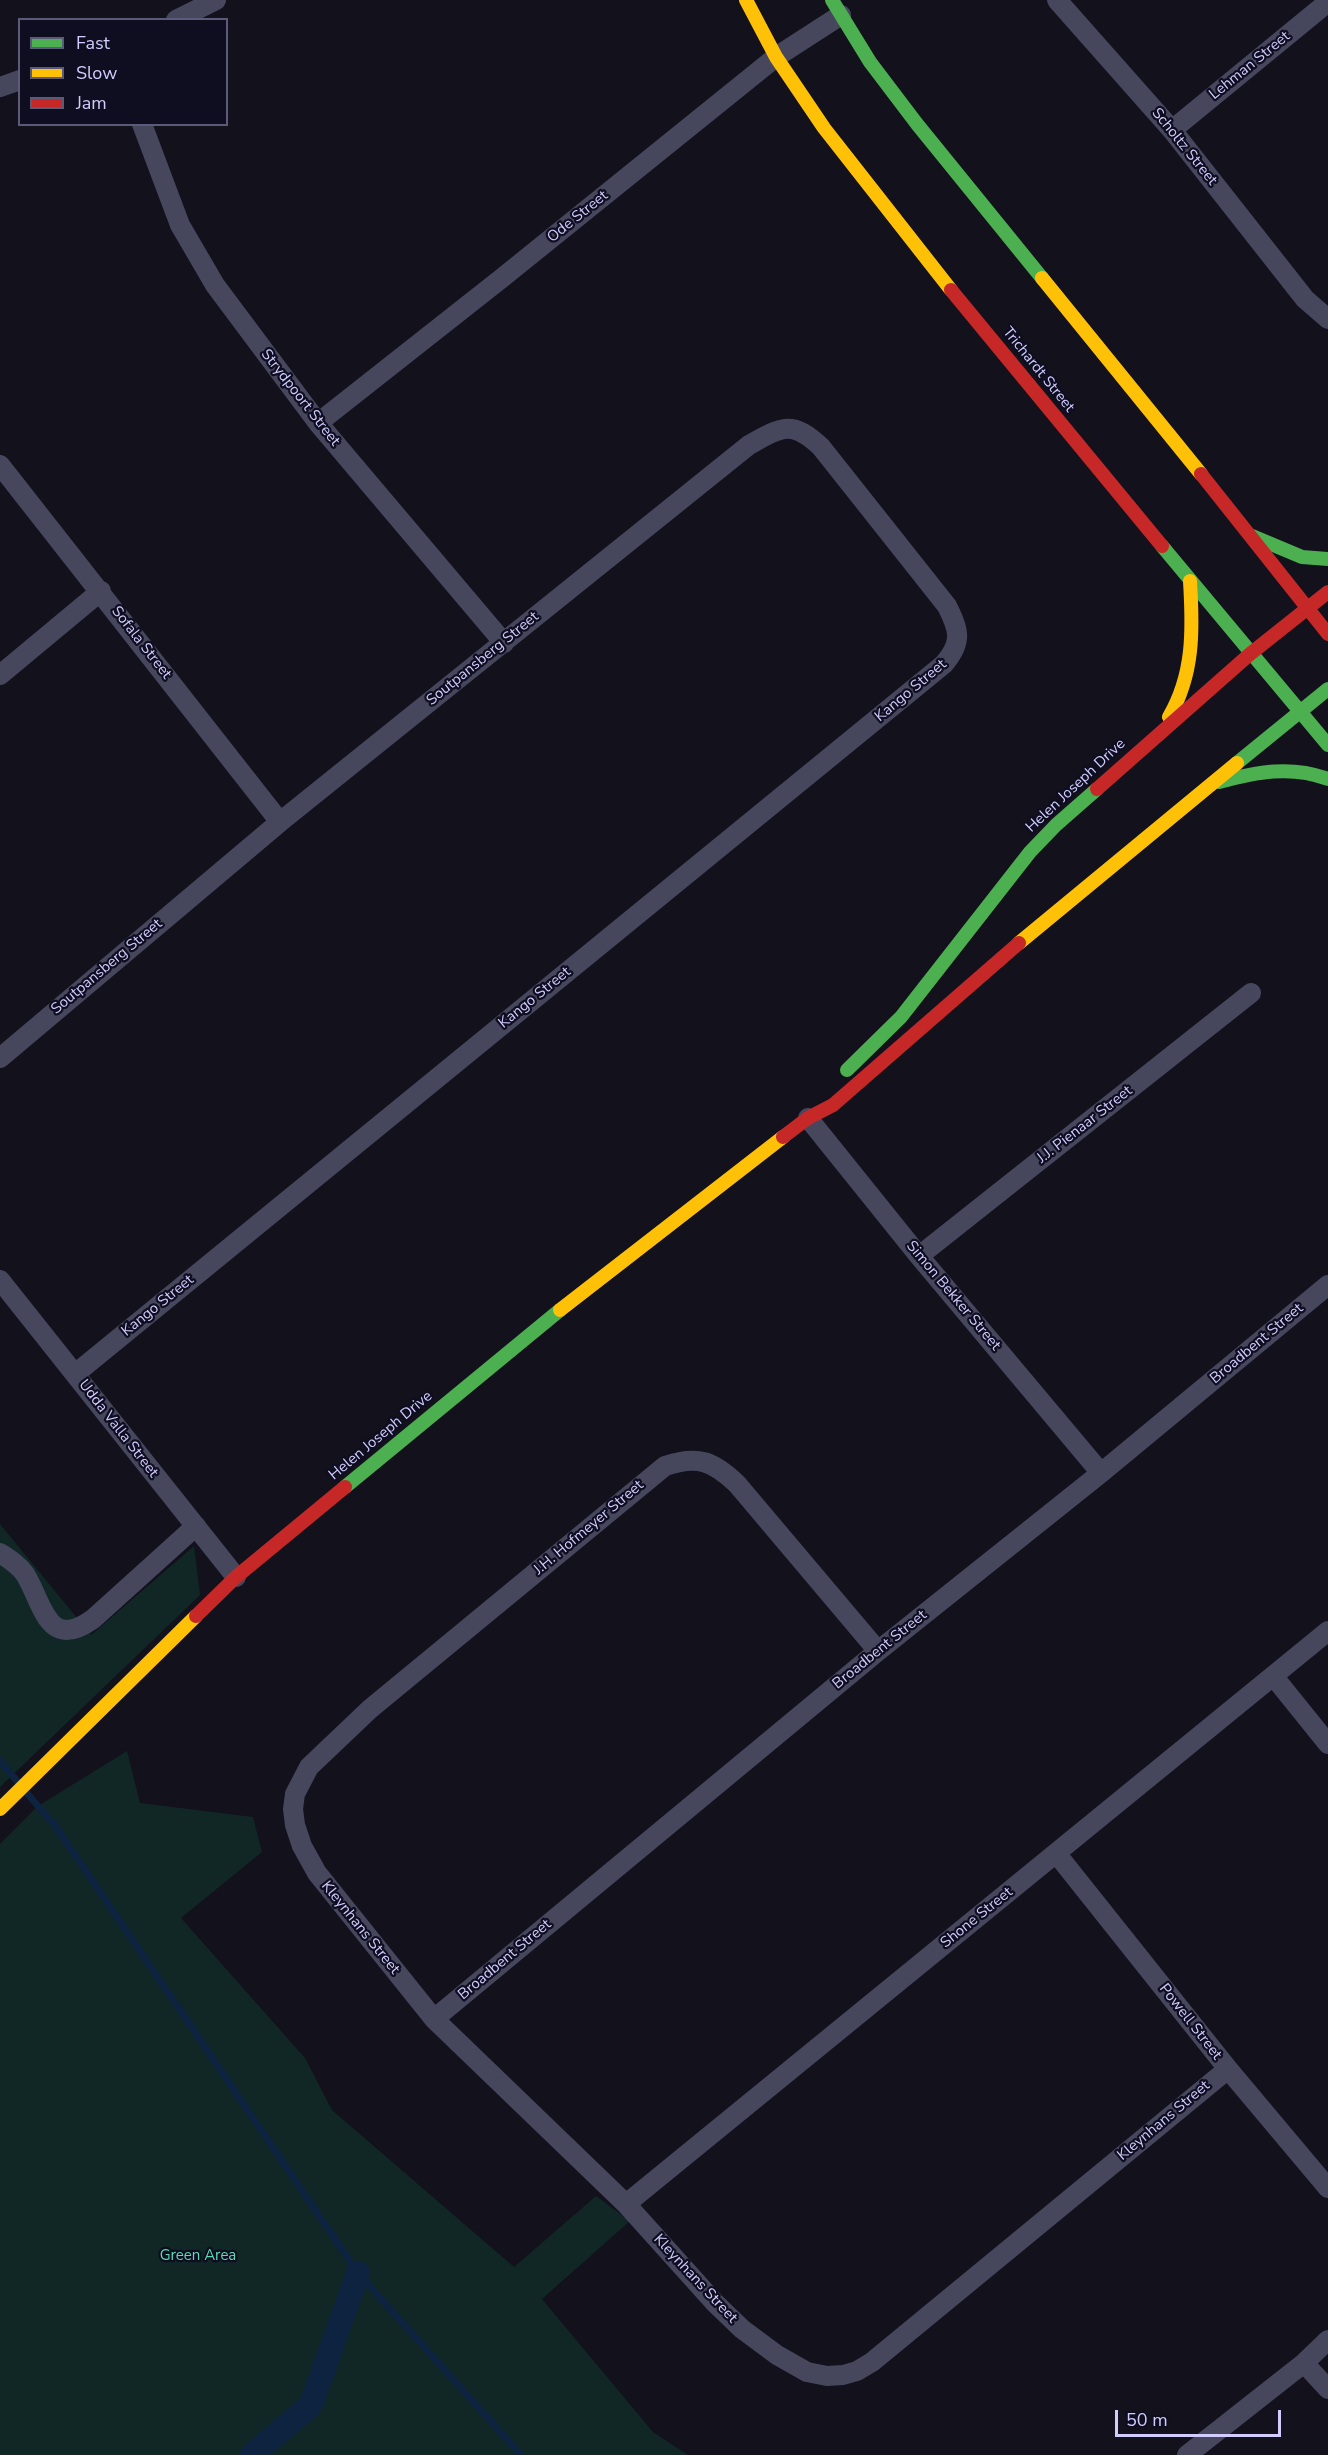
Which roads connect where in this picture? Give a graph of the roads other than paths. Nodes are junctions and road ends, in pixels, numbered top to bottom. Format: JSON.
{"nodes":[{"id":1,"x":216,"y":0,"type":"edge"},
{"id":2,"x":746,"y":0,"type":"edge"},
{"id":3,"x":1057,"y":0,"type":"edge"},
{"id":4,"x":1328,"y":2,"type":"edge"},
{"id":5,"x":837,"y":8,"type":"edge"},
{"id":6,"x":180,"y":18,"type":"edge"},
{"id":7,"x":776,"y":57,"type":"junction"},
{"id":8,"x":18,"y":81,"type":"edge"},
{"id":9,"x":0,"y":87,"type":"edge"},
{"id":10,"x":143,"y":126,"type":"edge"},
{"id":11,"x":1172,"y":130,"type":"junction"},
{"id":12,"x":1328,"y":320,"type":"edge"},
{"id":13,"x":318,"y":423,"type":"junction"},
{"id":14,"x":0,"y":465,"type":"edge"},
{"id":15,"x":1247,"y":534,"type":"junction"},
{"id":16,"x":1328,"y":559,"type":"edge"},
{"id":17,"x":1190,"y":581,"type":"junction"},
{"id":18,"x":101,"y":591,"type":"junction"},
{"id":19,"x":1328,"y":592,"type":"edge"},
{"id":20,"x":947,"y":606,"type":"joint"},
{"id":21,"x":1306,"y":609,"type":"junction"},
{"id":22,"x":1328,"y":634,"type":"edge"},
{"id":23,"x":504,"y":644,"type":"junction"},
{"id":24,"x":1250,"y":654,"type":"junction"},
{"id":25,"x":0,"y":675,"type":"edge"},
{"id":26,"x":1328,"y":689,"type":"edge"},
{"id":27,"x":1301,"y":712,"type":"junction"},
{"id":28,"x":1157,"y":734,"type":"junction"},
{"id":29,"x":1328,"y":745,"type":"edge"},
{"id":30,"x":1328,"y":779,"type":"edge"},
{"id":31,"x":1206,"y":786,"type":"junction"},
{"id":32,"x":280,"y":822,"type":"junction"},
{"id":33,"x":1251,"y":993,"type":"dead end"},
{"id":34,"x":0,"y":1058,"type":"edge"},
{"id":35,"x":835,"y":1082,"type":"dead end"},
{"id":36,"x":818,"y":1099,"type":"dead end"},
{"id":37,"x":808,"y":1118,"type":"junction"},
{"id":38,"x":919,"y":1256,"type":"junction"},
{"id":39,"x":0,"y":1280,"type":"edge"},
{"id":40,"x":1328,"y":1285,"type":"edge"},
{"id":41,"x":75,"y":1374,"type":"junction"},
{"id":42,"x":1101,"y":1473,"type":"junction"},
{"id":43,"x":196,"y":1527,"type":"junction"},
{"id":44,"x":0,"y":1553,"type":"edge"},
{"id":45,"x":236,"y":1577,"type":"junction"},
{"id":46,"x":1328,"y":1631,"type":"edge"},
{"id":47,"x":878,"y":1651,"type":"junction"},
{"id":48,"x":1274,"y":1677,"type":"junction"},
{"id":49,"x":1328,"y":1744,"type":"edge"},
{"id":50,"x":295,"y":1794,"type":"joint"},
{"id":51,"x":0,"y":1809,"type":"edge"},
{"id":52,"x":1056,"y":1853,"type":"junction"},
{"id":53,"x":434,"y":2019,"type":"junction"},
{"id":54,"x":1228,"y":2069,"type":"junction"},
{"id":55,"x":1328,"y":2188,"type":"edge"},
{"id":56,"x":626,"y":2204,"type":"junction"},
{"id":57,"x":1328,"y":2340,"type":"edge"},
{"id":58,"x":1304,"y":2362,"type":"junction"},
{"id":59,"x":1328,"y":2389,"type":"edge"},
{"id":60,"x":1186,"y":2455,"type":"edge"}],
"edges":[{"from":1,"to":6,"type":"street"},
{"from":2,"to":7,"type":"street","name":"Trichardt Street"},
{"from":3,"to":11,"type":"street","name":"Scholtz Street"},
{"from":4,"to":11,"type":"street","name":"Lehman Street"},
{"from":5,"to":7,"type":"street","name":"Ode Street"},
{"from":5,"to":15,"type":"street"},
{"from":7,"to":13,"type":"street","name":"Ode Street"},
{"from":7,"to":17,"type":"street","name":"Trichardt Street"},
{"from":8,"to":9,"type":"street"},
{"from":10,"to":13,"type":"street","name":"Strydpoort Street"},
{"from":11,"to":12,"type":"street","name":"Scholtz Street"},
{"from":13,"to":23,"type":"street","name":"Strydpoort Street"},
{"from":14,"to":18,"type":"street","name":"Sofala Street"},
{"from":15,"to":16,"type":"street"},
{"from":15,"to":21,"type":"street"},
{"from":17,"to":24,"type":"street","name":"Trichardt Street"},
{"from":17,"to":28,"type":"street"},
{"from":18,"to":25,"type":"street"},
{"from":18,"to":32,"type":"street","name":"Sofala Street"},
{"from":19,"to":21,"type":"street","name":"Helen Joseph Drive"},
{"from":20,"to":23,"type":"street","name":"Soutpansberg Street"},
{"from":20,"to":41,"type":"street","name":"Kango Street"},
{"from":21,"to":22,"type":"street"},
{"from":21,"to":24,"type":"street","name":"Helen Joseph Drive"},
{"from":23,"to":32,"type":"street","name":"Soutpansberg Street"},
{"from":24,"to":27,"type":"street","name":"Trichardt Street"},
{"from":24,"to":28,"type":"street","name":"Helen Joseph Drive"},
{"from":26,"to":27,"type":"street","name":"Helen Joseph Drive"},
{"from":27,"to":29,"type":"street","name":"Trichardt Street"},
{"from":27,"to":31,"type":"street","name":"Helen Joseph Drive"},
{"from":28,"to":35,"type":"street","name":"Helen Joseph Drive"},
{"from":30,"to":31,"type":"street"},
{"from":31,"to":37,"type":"street","name":"Helen Joseph Drive"},
{"from":32,"to":34,"type":"street","name":"Soutpansberg Street"},
{"from":33,"to":38,"type":"street","name":"J.J. Pienaar Street"},
{"from":36,"to":37,"type":"street","name":"Helen Joseph Drive"},
{"from":37,"to":38,"type":"street","name":"Simon Bekker Street"},
{"from":37,"to":45,"type":"street","name":"Helen Joseph Drive"},
{"from":38,"to":42,"type":"street","name":"Simon Bekker Street"},
{"from":39,"to":41,"type":"street","name":"Udda Valla Street"},
{"from":40,"to":42,"type":"street","name":"Broadbent Street"},
{"from":41,"to":43,"type":"street","name":"Udda Valla Street"},
{"from":42,"to":47,"type":"street","name":"Broadbent Street"},
{"from":43,"to":44,"type":"street"},
{"from":43,"to":45,"type":"street","name":"Udda Valla Street"},
{"from":45,"to":51,"type":"street","name":"Helen Joseph Drive"},
{"from":46,"to":48,"type":"street","name":"Shone Street"},
{"from":47,"to":50,"type":"street","name":"J.H. Hofmeyer Street"},
{"from":47,"to":53,"type":"street","name":"Broadbent Street"},
{"from":48,"to":49,"type":"street"},
{"from":48,"to":52,"type":"street","name":"Shone Street"},
{"from":50,"to":53,"type":"street","name":"Kleynhans Street"},
{"from":52,"to":54,"type":"street","name":"Powell Street"},
{"from":52,"to":56,"type":"street","name":"Shone Street"},
{"from":53,"to":56,"type":"street","name":"Kleynhans Street"},
{"from":54,"to":55,"type":"street","name":"Powell Street"},
{"from":54,"to":56,"type":"street","name":"Kleynhans Street"},
{"from":57,"to":58,"type":"street"},
{"from":58,"to":59,"type":"street"},
{"from":58,"to":60,"type":"street"}]}
